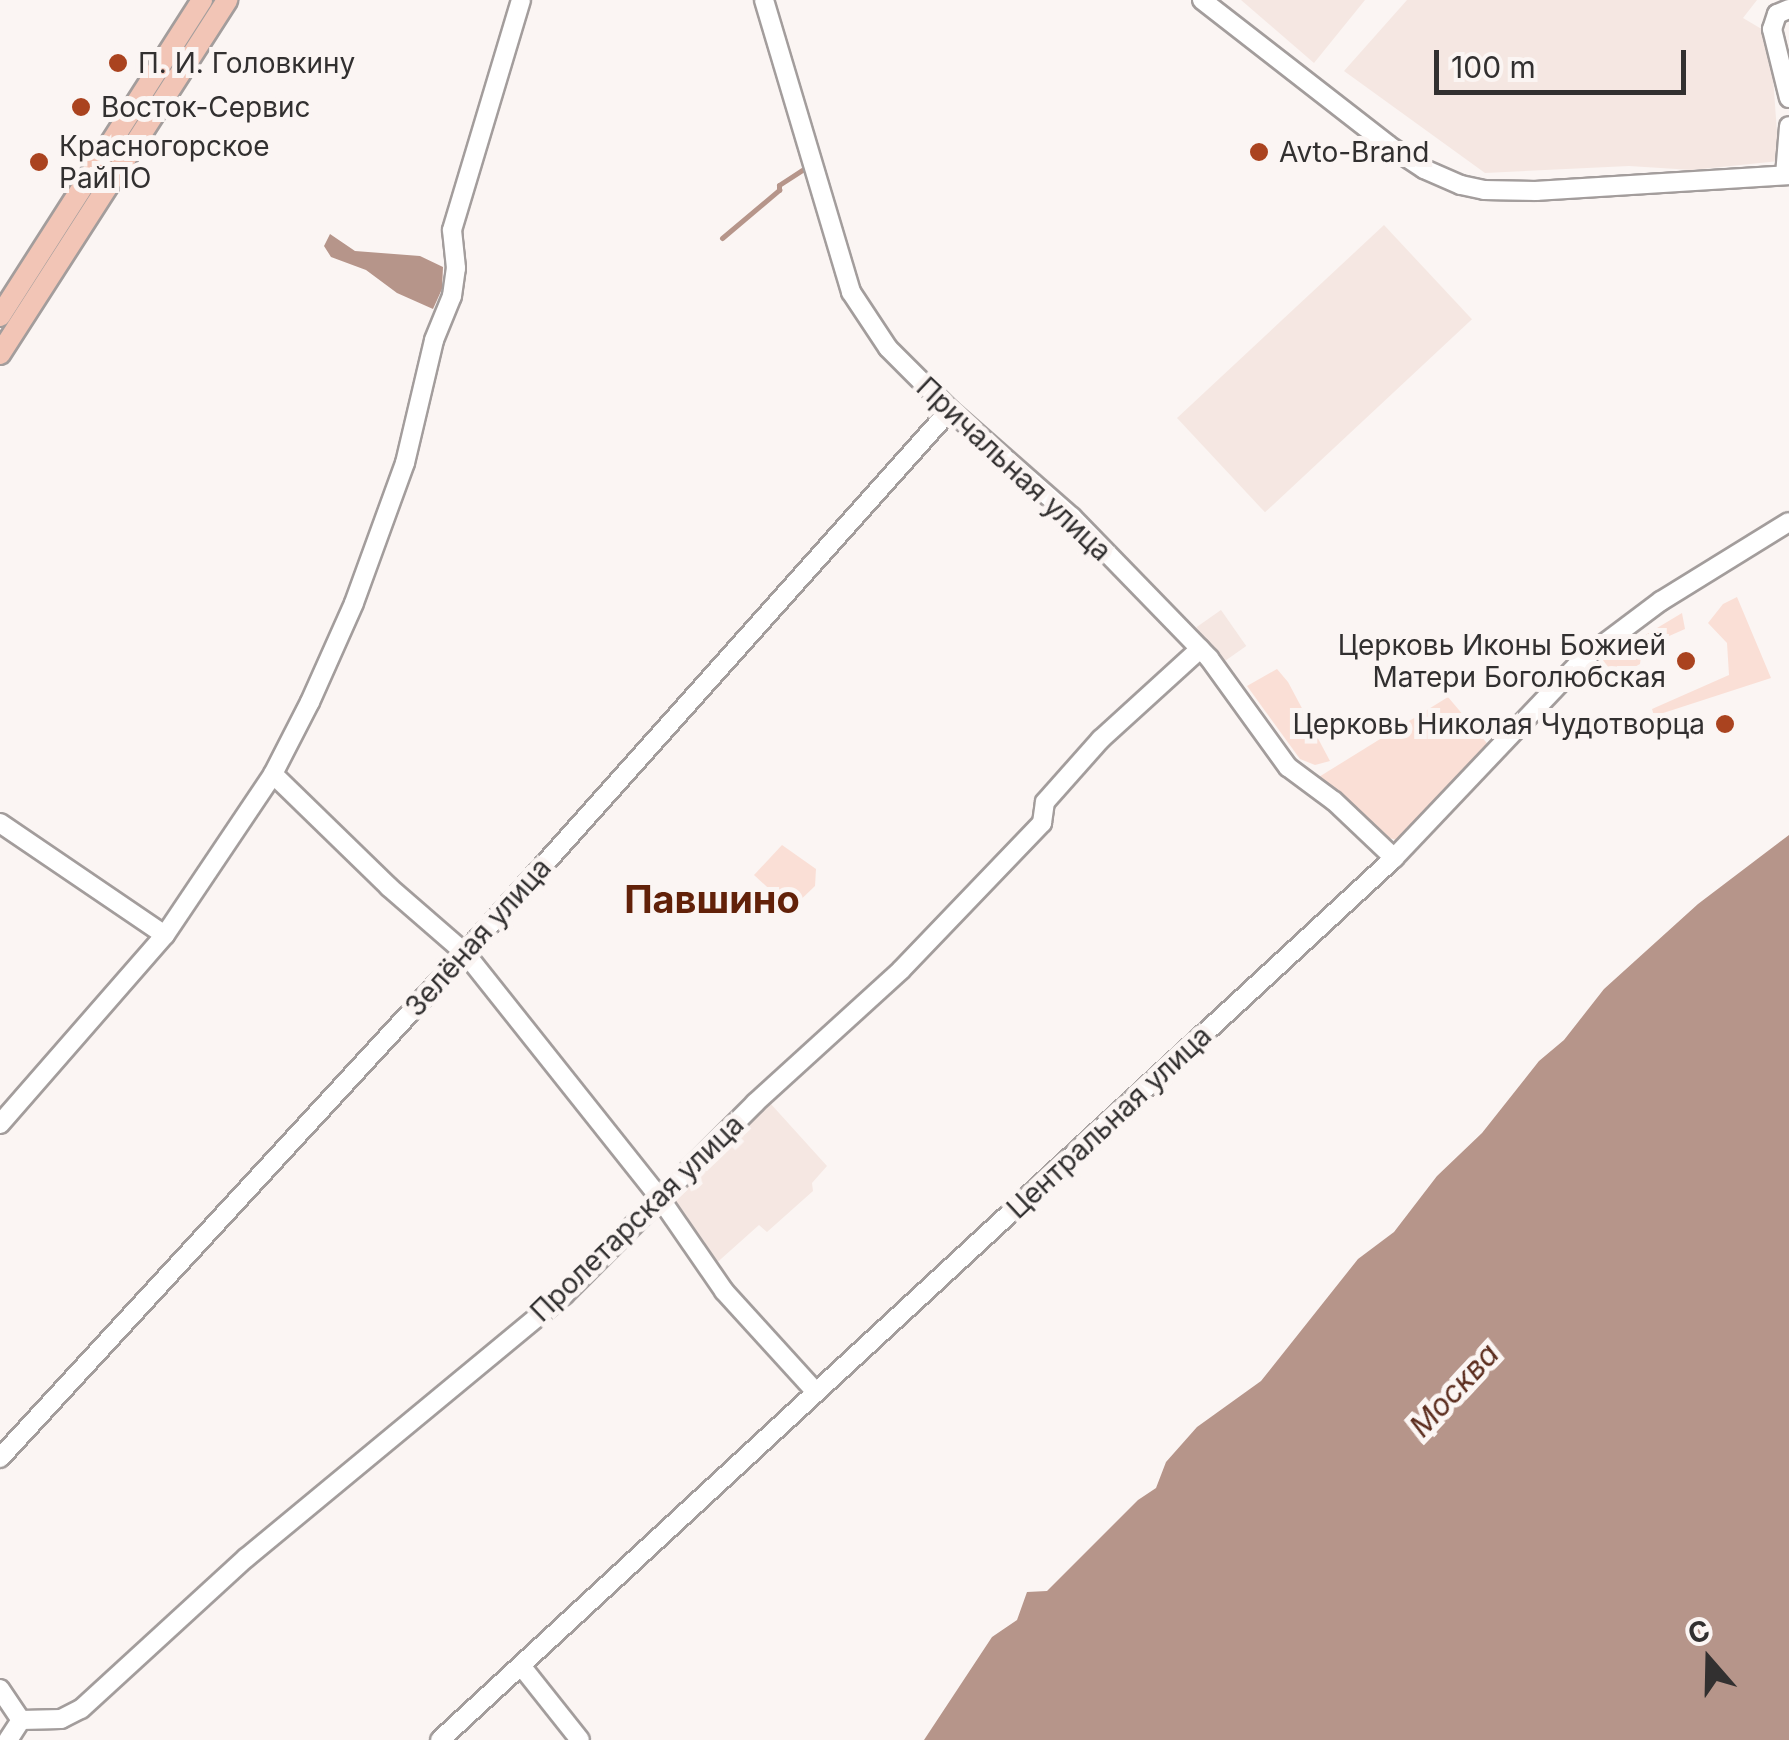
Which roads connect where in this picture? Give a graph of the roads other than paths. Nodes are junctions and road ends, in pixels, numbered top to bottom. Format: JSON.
{"nodes":[{"id":1,"x":202,"y":0,"type":"edge"},
{"id":2,"x":226,"y":0,"type":"edge"},
{"id":3,"x":520,"y":0,"type":"edge"},
{"id":4,"x":764,"y":0,"type":"edge"},
{"id":5,"x":1202,"y":0,"type":"edge"},
{"id":6,"x":1789,"y":9,"type":"edge"},
{"id":7,"x":1789,"y":98,"type":"edge"},
{"id":8,"x":1789,"y":126,"type":"edge"},
{"id":9,"x":1787,"y":175,"type":"edge"},
{"id":10,"x":0,"y":316,"type":"edge"},
{"id":11,"x":0,"y":354,"type":"edge"},
{"id":12,"x":950,"y":410,"type":"junction"},
{"id":13,"x":1789,"y":522,"type":"edge"},
{"id":14,"x":1200,"y":649,"type":"junction"},
{"id":15,"x":273,"y":774,"type":"junction"},
{"id":16,"x":0,"y":822,"type":"edge"},
{"id":17,"x":1394,"y":858,"type":"junction"},
{"id":18,"x":165,"y":935,"type":"junction"},
{"id":19,"x":465,"y":953,"type":"junction"},
{"id":20,"x":0,"y":1124,"type":"edge"},
{"id":21,"x":662,"y":1201,"type":"junction"},
{"id":22,"x":815,"y":1391,"type":"junction"},
{"id":23,"x":0,"y":1458,"type":"edge"},
{"id":24,"x":522,"y":1667,"type":"junction"},
{"id":25,"x":0,"y":1689,"type":"edge"},
{"id":26,"x":20,"y":1720,"type":"junction"},
{"id":27,"x":8,"y":1740,"type":"edge"},
{"id":28,"x":440,"y":1740,"type":"edge"},
{"id":29,"x":580,"y":1740,"type":"edge"}],
"edges":[{"from":1,"to":10,"type":"main road"},
{"from":2,"to":11,"type":"main road"},
{"from":3,"to":15,"type":"street"},
{"from":4,"to":12,"type":"street","name":"Причальная улица"},
{"from":5,"to":9,"type":"street"},
{"from":6,"to":7,"type":"street"},
{"from":8,"to":9,"type":"street"},
{"from":12,"to":14,"type":"street","name":"Причальная улица"},
{"from":12,"to":19,"type":"street","name":"Зелёная улица"},
{"from":13,"to":17,"type":"street","name":"Центральная улица"},
{"from":14,"to":17,"type":"street","name":"Причальная улица"},
{"from":14,"to":21,"type":"street","name":"Пролетарская улица"},
{"from":15,"to":18,"type":"street"},
{"from":15,"to":19,"type":"street"},
{"from":16,"to":18,"type":"street"},
{"from":17,"to":22,"type":"street","name":"Центральная улица"},
{"from":18,"to":20,"type":"street"},
{"from":19,"to":21,"type":"street"},
{"from":19,"to":23,"type":"street","name":"Зелёная улица"},
{"from":21,"to":22,"type":"street"},
{"from":21,"to":26,"type":"street","name":"Пролетарская улица"},
{"from":22,"to":24,"type":"street","name":"Центральная улица"},
{"from":24,"to":28,"type":"street","name":"Центральная улица"},
{"from":24,"to":29,"type":"street"},
{"from":25,"to":26,"type":"street"},
{"from":26,"to":27,"type":"street"}]}
